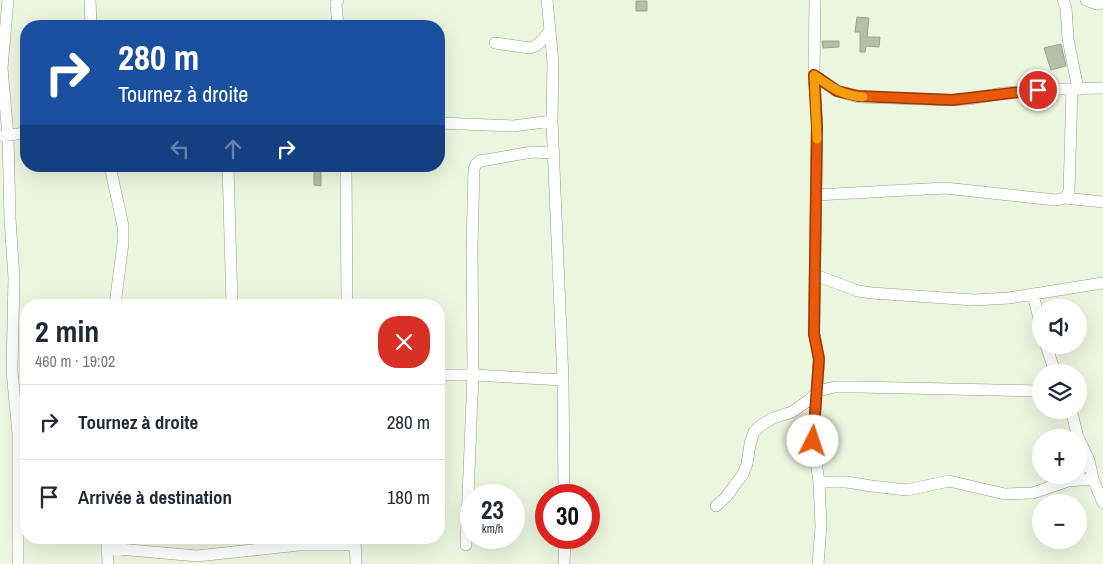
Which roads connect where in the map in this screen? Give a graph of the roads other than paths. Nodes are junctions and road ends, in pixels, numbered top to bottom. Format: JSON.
{"nodes":[{"id":1,"x":8,"y":0,"type":"edge"},
{"id":2,"x":90,"y":0,"type":"edge"},
{"id":3,"x":338,"y":0,"type":"edge"},
{"id":4,"x":547,"y":0,"type":"edge"},
{"id":5,"x":815,"y":0,"type":"edge"},
{"id":6,"x":1064,"y":0,"type":"edge"},
{"id":7,"x":1086,"y":0,"type":"edge"},
{"id":8,"x":1103,"y":3,"type":"edge"},
{"id":9,"x":91,"y":20,"type":"edge"},
{"id":10,"x":337,"y":20,"type":"edge"},
{"id":11,"x":550,"y":30,"type":"junction"},
{"id":12,"x":495,"y":44,"type":"dead end"},
{"id":13,"x":814,"y":75,"type":"junction"},
{"id":14,"x":1103,"y":88,"type":"edge"},
{"id":15,"x":1075,"y":89,"type":"junction"},
{"id":16,"x":552,"y":121,"type":"junction"},
{"id":17,"x":445,"y":123,"type":"edge"},
{"id":18,"x":20,"y":134,"type":"edge"},
{"id":19,"x":4,"y":136,"type":"edge"},
{"id":20,"x":554,"y":153,"type":"junction"},
{"id":21,"x":111,"y":172,"type":"edge"},
{"id":22,"x":228,"y":172,"type":"edge"},
{"id":23,"x":346,"y":172,"type":"edge"},
{"id":24,"x":816,"y":195,"type":"junction"},
{"id":25,"x":1065,"y":198,"type":"junction"},
{"id":26,"x":1103,"y":202,"type":"edge"},
{"id":27,"x":816,"y":275,"type":"junction"},
{"id":28,"x":1103,"y":282,"type":"edge"},
{"id":29,"x":1033,"y":294,"type":"junction"},
{"id":30,"x":116,"y":299,"type":"edge"},
{"id":31,"x":232,"y":299,"type":"edge"},
{"id":32,"x":347,"y":299,"type":"edge"},
{"id":33,"x":1034,"y":299,"type":"edge"},
{"id":34,"x":445,"y":375,"type":"edge"},
{"id":35,"x":473,"y":375,"type":"junction"},
{"id":36,"x":563,"y":380,"type":"junction"},
{"id":37,"x":818,"y":391,"type":"junction"},
{"id":38,"x":1032,"y":391,"type":"edge"},
{"id":39,"x":1087,"y":456,"type":"edge"},
{"id":40,"x":1089,"y":460,"type":"joint"},
{"id":41,"x":1087,"y":479,"type":"edge"},
{"id":42,"x":1093,"y":479,"type":"junction"},
{"id":43,"x":818,"y":482,"type":"junction"},
{"id":44,"x":469,"y":484,"type":"edge"},
{"id":45,"x":564,"y":484,"type":"edge"},
{"id":46,"x":1056,"y":484,"type":"edge"},
{"id":47,"x":1103,"y":503,"type":"edge"},
{"id":48,"x":716,"y":506,"type":"dead end"},
{"id":49,"x":107,"y":544,"type":"edge"},
{"id":50,"x":114,"y":544,"type":"edge"},
{"id":51,"x":313,"y":544,"type":"edge"},
{"id":52,"x":355,"y":544,"type":"edge"},
{"id":53,"x":565,"y":549,"type":"edge"},
{"id":54,"x":18,"y":564,"type":"edge"},
{"id":55,"x":108,"y":564,"type":"edge"},
{"id":56,"x":356,"y":564,"type":"edge"},
{"id":57,"x":564,"y":564,"type":"edge"},
{"id":58,"x":818,"y":564,"type":"edge"}],
"edges":[{"from":1,"to":19,"type":"street"},
{"from":2,"to":9,"type":"street"},
{"from":3,"to":10,"type":"street"},
{"from":4,"to":11,"type":"street"},
{"from":5,"to":13,"type":"street"},
{"from":6,"to":15,"type":"street"},
{"from":7,"to":8,"type":"street"},
{"from":11,"to":12,"type":"street"},
{"from":11,"to":16,"type":"street"},
{"from":13,"to":15,"type":"street"},
{"from":13,"to":24,"type":"street"},
{"from":14,"to":15,"type":"street"},
{"from":15,"to":25,"type":"street"},
{"from":16,"to":17,"type":"street"},
{"from":16,"to":20,"type":"street"},
{"from":18,"to":19,"type":"street"},
{"from":19,"to":54,"type":"street"},
{"from":20,"to":35,"type":"street"},
{"from":20,"to":36,"type":"street"},
{"from":21,"to":30,"type":"street"},
{"from":22,"to":31,"type":"street"},
{"from":23,"to":32,"type":"street"},
{"from":24,"to":25,"type":"street"},
{"from":24,"to":27,"type":"street"},
{"from":25,"to":26,"type":"street"},
{"from":27,"to":29,"type":"street"},
{"from":27,"to":37,"type":"street"},
{"from":28,"to":29,"type":"street"},
{"from":29,"to":33,"type":"street"},
{"from":34,"to":35,"type":"street"},
{"from":35,"to":36,"type":"street"},
{"from":35,"to":44,"type":"street"},
{"from":36,"to":45,"type":"street"},
{"from":37,"to":38,"type":"street"},
{"from":37,"to":43,"type":"street"},
{"from":37,"to":48,"type":"street"},
{"from":39,"to":40,"type":"street"},
{"from":40,"to":42,"type":"street"},
{"from":41,"to":42,"type":"street"},
{"from":42,"to":47,"type":"street"},
{"from":43,"to":46,"type":"street"},
{"from":43,"to":58,"type":"street"},
{"from":49,"to":55,"type":"street"},
{"from":50,"to":51,"type":"street"},
{"from":52,"to":56,"type":"street"},
{"from":53,"to":57,"type":"street"}]}
